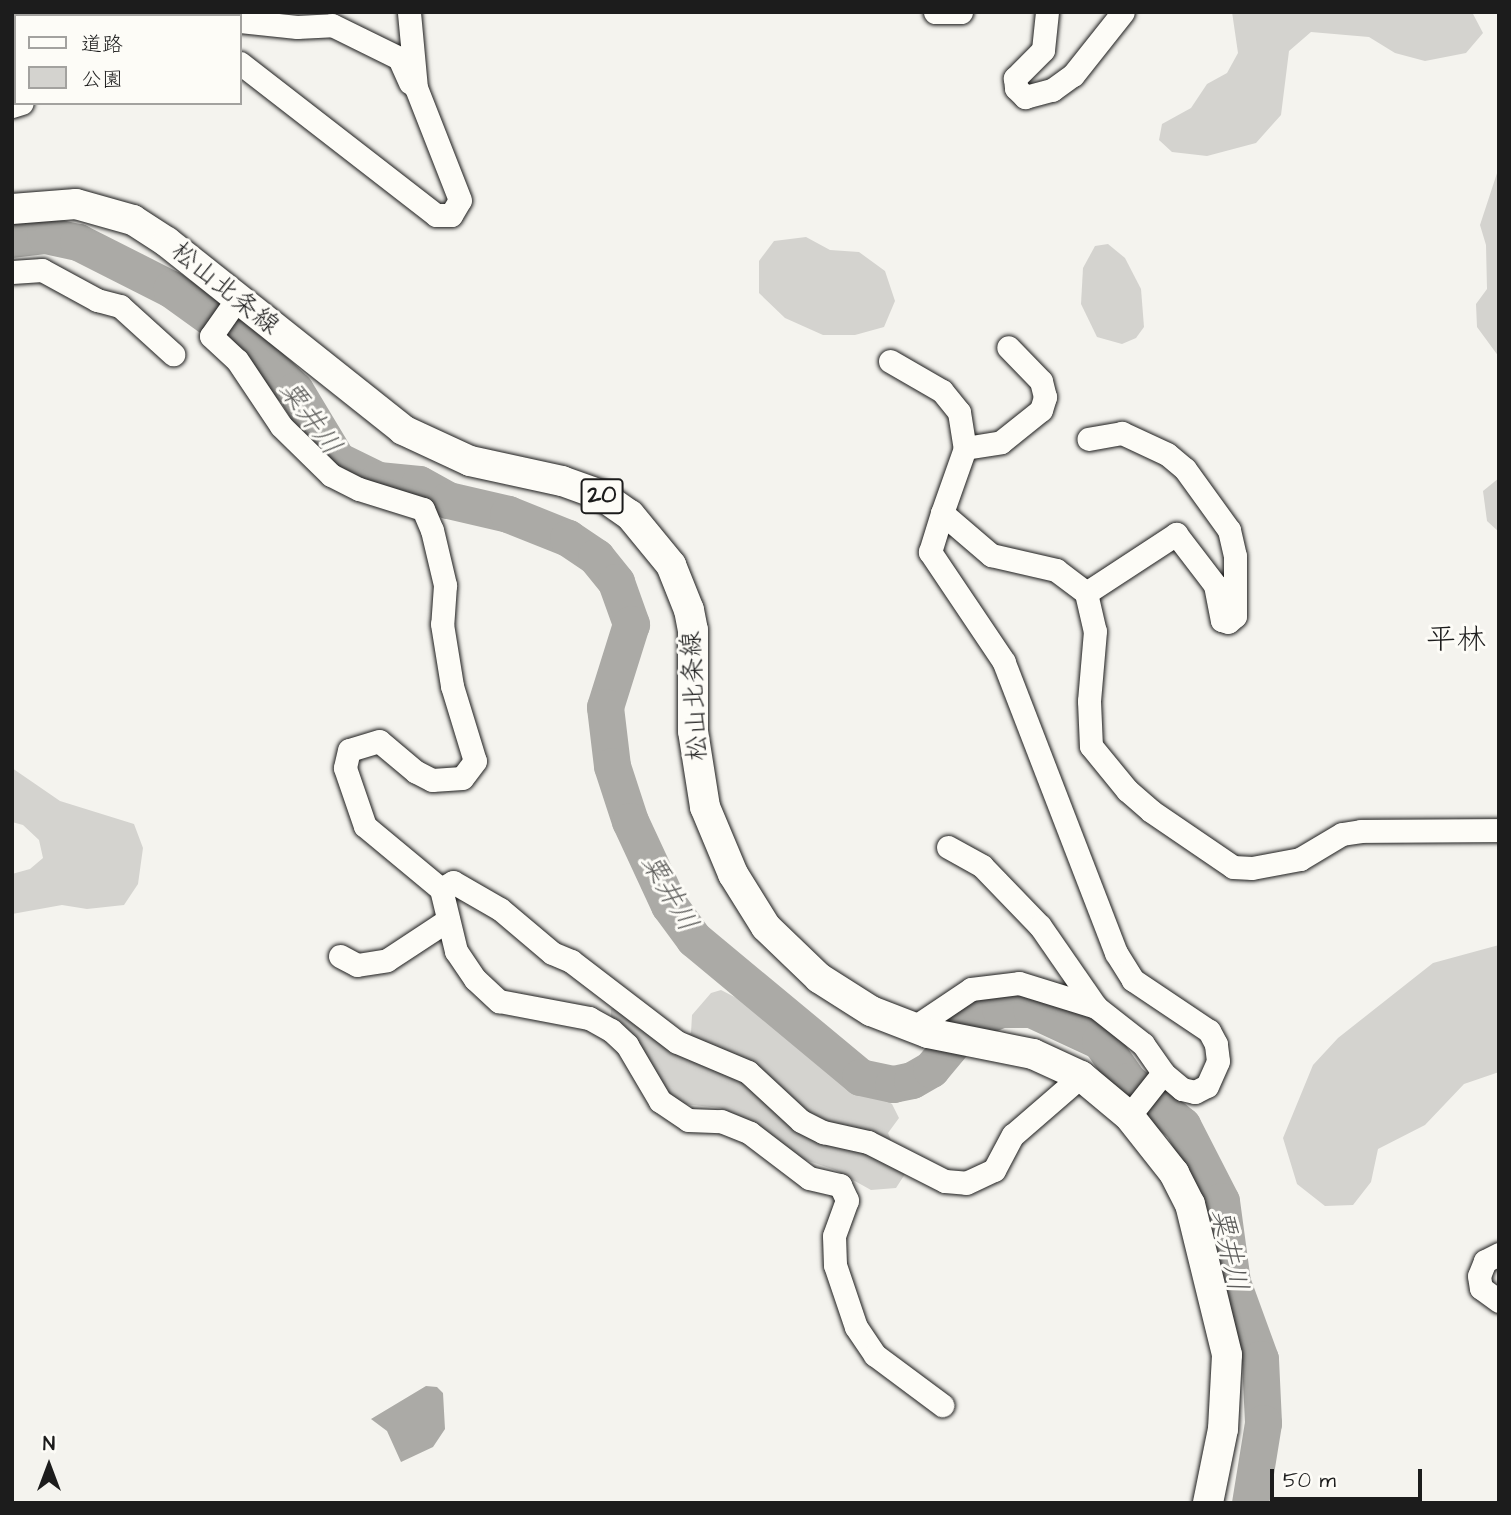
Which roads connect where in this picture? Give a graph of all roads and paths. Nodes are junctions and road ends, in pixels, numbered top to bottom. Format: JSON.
{"nodes":[{"id":1,"x":409,"y":12,"type":"edge"},
{"id":2,"x":935,"y":12,"type":"edge"},
{"id":3,"x":961,"y":12,"type":"edge"},
{"id":4,"x":1047,"y":12,"type":"edge"},
{"id":5,"x":1123,"y":12,"type":"edge"},
{"id":6,"x":242,"y":21,"type":"edge"},
{"id":7,"x":242,"y":65,"type":"edge"},
{"id":8,"x":416,"y":88,"type":"junction"},
{"id":9,"x":12,"y":209,"type":"edge"},
{"id":10,"x":12,"y":272,"type":"edge"},
{"id":11,"x":226,"y":315,"type":"junction"},
{"id":12,"x":1008,"y":347,"type":"dead end"},
{"id":13,"x":173,"y":354,"type":"dead end"},
{"id":14,"x":890,"y":361,"type":"dead end"},
{"id":15,"x":1089,"y":439,"type":"dead end"},
{"id":16,"x":965,"y":448,"type":"junction"},
{"id":17,"x":942,"y":513,"type":"junction"},
{"id":18,"x":1086,"y":593,"type":"junction"},
{"id":19,"x":1499,"y":830,"type":"edge"},
{"id":20,"x":948,"y":847,"type":"dead end"},
{"id":21,"x":441,"y":889,"type":"junction"},
{"id":22,"x":448,"y":920,"type":"junction"},
{"id":23,"x":340,"y":956,"type":"dead end"},
{"id":24,"x":1096,"y":1007,"type":"junction"},
{"id":25,"x":921,"y":1030,"type":"junction"},
{"id":26,"x":1161,"y":1075,"type":"junction"},
{"id":27,"x":1081,"y":1076,"type":"junction"},
{"id":28,"x":1133,"y":1109,"type":"junction"},
{"id":29,"x":1499,"y":1254,"type":"edge"},
{"id":30,"x":1499,"y":1301,"type":"edge"},
{"id":31,"x":942,"y":1405,"type":"dead end"},
{"id":32,"x":1208,"y":1503,"type":"edge"}],
"edges":[{"from":1,"to":8,"type":"street"},
{"from":2,"to":3,"type":"street"},
{"from":4,"to":5,"type":"street"},
{"from":6,"to":8,"type":"street"},
{"from":7,"to":8,"type":"street"},
{"from":9,"to":11,"type":"main road","name":"松山北条線","number":"20"},
{"from":10,"to":13,"type":"street"},
{"from":11,"to":21,"type":"street"},
{"from":11,"to":25,"type":"main road","name":"松山北条線","number":"20"},
{"from":12,"to":16,"type":"street"},
{"from":14,"to":16,"type":"street"},
{"from":15,"to":18,"type":"street"},
{"from":16,"to":17,"type":"street"},
{"from":17,"to":18,"type":"street"},
{"from":17,"to":26,"type":"street"},
{"from":18,"to":19,"type":"street"},
{"from":20,"to":24,"type":"street"},
{"from":21,"to":22,"type":"street"},
{"from":21,"to":27,"type":"street"},
{"from":22,"to":23,"type":"street"},
{"from":22,"to":31,"type":"street"},
{"from":24,"to":25,"type":"street"},
{"from":24,"to":26,"type":"street"},
{"from":25,"to":27,"type":"main road","name":"松山北条線","number":"20"},
{"from":26,"to":28,"type":"street"},
{"from":27,"to":28,"type":"main road","name":"松山北条線","number":"20"},
{"from":28,"to":32,"type":"main road","name":"松山北条線","number":"20"},
{"from":29,"to":30,"type":"street"}]}
